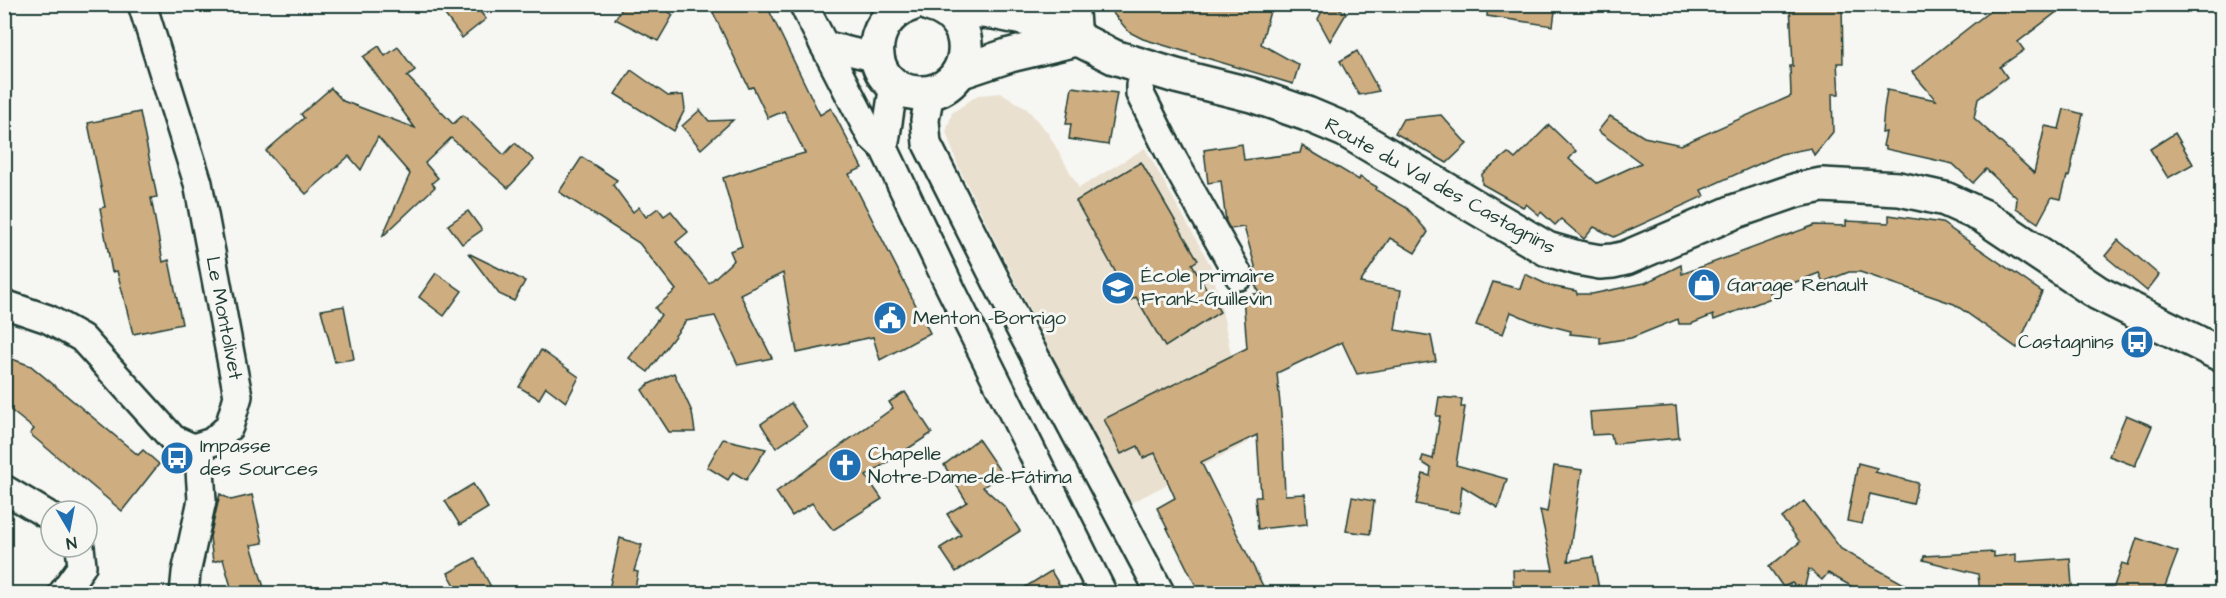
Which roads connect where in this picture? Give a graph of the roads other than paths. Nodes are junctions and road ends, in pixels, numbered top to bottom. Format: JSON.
{"nodes":[{"id":1,"x":142,"y":4,"type":"edge"},
{"id":2,"x":803,"y":4,"type":"edge"},
{"id":3,"x":912,"y":4,"type":"edge"},
{"id":4,"x":1070,"y":4,"type":"edge"},
{"id":5,"x":939,"y":8,"type":"edge"},
{"id":6,"x":1077,"y":39,"type":"junction"},
{"id":7,"x":824,"y":45,"type":"junction"},
{"id":8,"x":880,"y":45,"type":"edge"},
{"id":9,"x":1129,"y":61,"type":"junction"},
{"id":10,"x":959,"y":72,"type":"junction"},
{"id":11,"x":930,"y":92,"type":"junction"},
{"id":12,"x":884,"y":148,"type":"junction"},
{"id":13,"x":1239,"y":276,"type":"dead end"},
{"id":14,"x":4,"y":304,"type":"edge"},
{"id":15,"x":2222,"y":355,"type":"edge"},
{"id":16,"x":193,"y":448,"type":"junction"},
{"id":17,"x":4,"y":489,"type":"edge"},
{"id":18,"x":39,"y":510,"type":"edge"},
{"id":19,"x":81,"y":559,"type":"edge"},
{"id":20,"x":62,"y":594,"type":"edge"},
{"id":21,"x":184,"y":594,"type":"edge"},
{"id":22,"x":1103,"y":594,"type":"edge"},
{"id":23,"x":1161,"y":594,"type":"edge"}],
"edges":[{"from":1,"to":16,"type":"street","name":"Le Montolivet"},
{"from":2,"to":7,"type":"street"},
{"from":3,"to":8,"type":"street"},
{"from":4,"to":6,"type":"street"},
{"from":5,"to":6,"type":"street","name":"Route du Val des Castagnins"},
{"from":5,"to":10,"type":"street"},
{"from":6,"to":9,"type":"street","name":"Route du Val des Castagnins"},
{"from":6,"to":10,"type":"street"},
{"from":7,"to":8,"type":"street"},
{"from":7,"to":12,"type":"street"},
{"from":8,"to":11,"type":"street"},
{"from":8,"to":12,"type":"street"},
{"from":9,"to":13,"type":"street"},
{"from":9,"to":15,"type":"street","name":"Route du Val des Castagnins"},
{"from":10,"to":11,"type":"street"},
{"from":11,"to":23,"type":"street"},
{"from":12,"to":22,"type":"street"},
{"from":14,"to":16,"type":"street"},
{"from":16,"to":21,"type":"street"},
{"from":17,"to":18,"type":"street"},
{"from":19,"to":20,"type":"street"}]}
